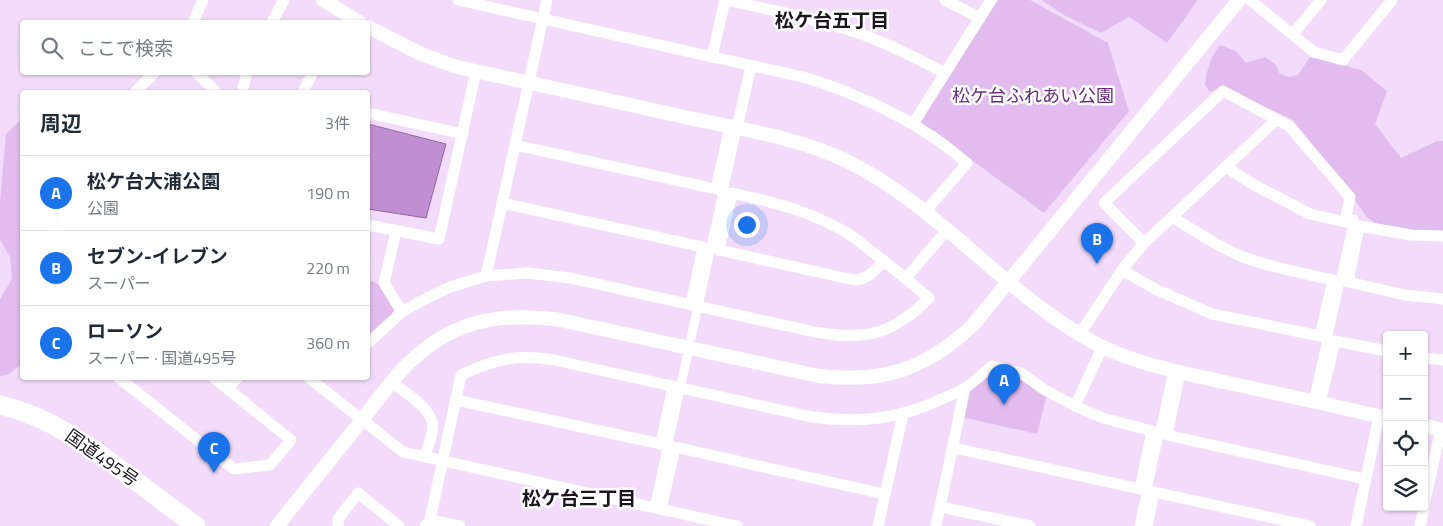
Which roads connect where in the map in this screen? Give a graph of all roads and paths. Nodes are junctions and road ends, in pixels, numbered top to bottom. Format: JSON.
{"nodes":[{"id":1,"x":203,"y":0,"type":"edge"},
{"id":2,"x":284,"y":0,"type":"edge"},
{"id":3,"x":323,"y":0,"type":"edge"},
{"id":4,"x":458,"y":0,"type":"edge"},
{"id":5,"x":547,"y":0,"type":"edge"},
{"id":6,"x":725,"y":0,"type":"edge"},
{"id":7,"x":945,"y":0,"type":"edge"},
{"id":8,"x":991,"y":0,"type":"edge"},
{"id":9,"x":1239,"y":0,"type":"edge"},
{"id":10,"x":1250,"y":0,"type":"edge"},
{"id":11,"x":1321,"y":0,"type":"edge"},
{"id":12,"x":1392,"y":0,"type":"edge"},
{"id":13,"x":343,"y":18,"type":"edge"},
{"id":14,"x":980,"y":18,"type":"junction"},
{"id":15,"x":194,"y":20,"type":"edge"},
{"id":16,"x":273,"y":20,"type":"edge"},
{"id":17,"x":542,"y":20,"type":"junction"},
{"id":18,"x":370,"y":28,"type":"edge"},
{"id":19,"x":1293,"y":34,"type":"junction"},
{"id":20,"x":712,"y":57,"type":"junction"},
{"id":21,"x":751,"y":66,"type":"junction"},
{"id":22,"x":476,"y":71,"type":"junction"},
{"id":23,"x":945,"y":73,"type":"junction"},
{"id":24,"x":152,"y":75,"type":"edge"},
{"id":25,"x":199,"y":75,"type":"edge"},
{"id":26,"x":246,"y":75,"type":"edge"},
{"id":27,"x":312,"y":75,"type":"edge"},
{"id":28,"x":529,"y":82,"type":"junction"},
{"id":29,"x":138,"y":90,"type":"edge"},
{"id":30,"x":214,"y":90,"type":"edge"},
{"id":31,"x":242,"y":90,"type":"edge"},
{"id":32,"x":303,"y":90,"type":"edge"},
{"id":33,"x":370,"y":114,"type":"edge"},
{"id":34,"x":1277,"y":119,"type":"junction"},
{"id":35,"x":913,"y":124,"type":"junction"},
{"id":36,"x":733,"y":127,"type":"junction"},
{"id":37,"x":463,"y":134,"type":"junction"},
{"id":38,"x":515,"y":145,"type":"junction"},
{"id":39,"x":1226,"y":167,"type":"junction"},
{"id":40,"x":502,"y":204,"type":"junction"},
{"id":41,"x":925,"y":212,"type":"junction"},
{"id":42,"x":1172,"y":217,"type":"junction"},
{"id":43,"x":1354,"y":220,"type":"dead end"},
{"id":44,"x":370,"y":225,"type":"edge"},
{"id":45,"x":947,"y":230,"type":"junction"},
{"id":46,"x":396,"y":231,"type":"junction"},
{"id":47,"x":1443,"y":236,"type":"edge"},
{"id":48,"x":1144,"y":244,"type":"junction"},
{"id":49,"x":884,"y":261,"type":"junction"},
{"id":50,"x":1122,"y":270,"type":"junction"},
{"id":51,"x":486,"y":276,"type":"junction"},
{"id":52,"x":906,"y":278,"type":"junction"},
{"id":53,"x":1008,"y":281,"type":"junction"},
{"id":54,"x":1443,"y":299,"type":"edge"},
{"id":55,"x":695,"y":305,"type":"junction"},
{"id":56,"x":402,"y":312,"type":"junction"},
{"id":57,"x":1079,"y":334,"type":"junction"},
{"id":58,"x":691,"y":338,"type":"dead end"},
{"id":59,"x":370,"y":341,"type":"edge"},
{"id":60,"x":1102,"y":348,"type":"junction"},
{"id":61,"x":1383,"y":350,"type":"edge"},
{"id":62,"x":687,"y":357,"type":"dead end"},
{"id":63,"x":1428,"y":358,"type":"edge"},
{"id":64,"x":1443,"y":360,"type":"edge"},
{"id":65,"x":1177,"y":371,"type":"junction"},
{"id":66,"x":121,"y":380,"type":"edge"},
{"id":67,"x":217,"y":380,"type":"edge"},
{"id":68,"x":235,"y":380,"type":"edge"},
{"id":69,"x":312,"y":380,"type":"edge"},
{"id":70,"x":392,"y":383,"type":"junction"},
{"id":71,"x":677,"y":387,"type":"junction"},
{"id":72,"x":228,"y":388,"type":"junction"},
{"id":73,"x":965,"y":388,"type":"junction"},
{"id":74,"x":456,"y":400,"type":"junction"},
{"id":75,"x":1316,"y":402,"type":"junction"},
{"id":76,"x":0,"y":405,"type":"edge"},
{"id":77,"x":1074,"y":406,"type":"junction"},
{"id":78,"x":903,"y":414,"type":"junction"},
{"id":79,"x":1383,"y":417,"type":"edge"},
{"id":80,"x":362,"y":420,"type":"junction"},
{"id":81,"x":1428,"y":427,"type":"edge"},
{"id":82,"x":1442,"y":429,"type":"edge"},
{"id":83,"x":954,"y":448,"type":"junction"},
{"id":84,"x":425,"y":457,"type":"junction"},
{"id":85,"x":443,"y":461,"type":"junction"},
{"id":86,"x":1365,"y":479,"type":"junction"},
{"id":87,"x":1428,"y":489,"type":"edge"},
{"id":88,"x":884,"y":494,"type":"junction"},
{"id":89,"x":941,"y":506,"type":"junction"},
{"id":90,"x":658,"y":509,"type":"junction"},
{"id":91,"x":1423,"y":511,"type":"edge"},
{"id":92,"x":692,"y":521,"type":"edge"},
{"id":93,"x":427,"y":523,"type":"edge"},
{"id":94,"x":196,"y":526,"type":"edge"},
{"id":95,"x":277,"y":526,"type":"edge"},
{"id":96,"x":338,"y":526,"type":"edge"},
{"id":97,"x":399,"y":526,"type":"edge"},
{"id":98,"x":460,"y":526,"type":"edge"},
{"id":99,"x":736,"y":526,"type":"edge"},
{"id":100,"x":878,"y":526,"type":"edge"},
{"id":101,"x":936,"y":526,"type":"edge"},
{"id":102,"x":1030,"y":526,"type":"edge"},
{"id":103,"x":1139,"y":526,"type":"edge"},
{"id":104,"x":1147,"y":526,"type":"edge"},
{"id":105,"x":1310,"y":526,"type":"edge"},
{"id":106,"x":1356,"y":526,"type":"edge"},
{"id":107,"x":1420,"y":526,"type":"edge"}],
"edges":[{"from":1,"to":15,"type":"street"},
{"from":2,"to":16,"type":"street"},
{"from":3,"to":13,"type":"street"},
{"from":4,"to":17,"type":"street"},
{"from":5,"to":17,"type":"street"},
{"from":6,"to":20,"type":"street"},
{"from":6,"to":23,"type":"street"},
{"from":7,"to":14,"type":"street"},
{"from":8,"to":14,"type":"street"},
{"from":9,"to":53,"type":"street"},
{"from":10,"to":19,"type":"street"},
{"from":11,"to":19,"type":"street"},
{"from":12,"to":19,"type":"street"},
{"from":14,"to":23,"type":"street"},
{"from":17,"to":20,"type":"street"},
{"from":17,"to":28,"type":"street"},
{"from":18,"to":22,"type":"street"},
{"from":20,"to":21,"type":"street"},
{"from":21,"to":35,"type":"street"},
{"from":21,"to":36,"type":"street"},
{"from":22,"to":28,"type":"street"},
{"from":22,"to":37,"type":"street"},
{"from":23,"to":35,"type":"street"},
{"from":24,"to":29,"type":"street"},
{"from":25,"to":30,"type":"street"},
{"from":26,"to":31,"type":"street"},
{"from":27,"to":32,"type":"street"},
{"from":28,"to":36,"type":"street"},
{"from":28,"to":38,"type":"street"},
{"from":33,"to":37,"type":"street"},
{"from":34,"to":39,"type":"street"},
{"from":34,"to":39,"type":"street"},
{"from":34,"to":48,"type":"street"},
{"from":35,"to":41,"type":"street"},
{"from":36,"to":38,"type":"street"},
{"from":36,"to":41,"type":"street"},
{"from":36,"to":55,"type":"street"},
{"from":37,"to":46,"type":"street"},
{"from":38,"to":40,"type":"street"},
{"from":39,"to":42,"type":"street"},
{"from":40,"to":51,"type":"street"},
{"from":40,"to":55,"type":"street"},
{"from":41,"to":45,"type":"street"},
{"from":42,"to":48,"type":"street"},
{"from":42,"to":50,"type":"street"},
{"from":43,"to":75,"type":"street"},
{"from":44,"to":46,"type":"street"},
{"from":45,"to":52,"type":"street"},
{"from":45,"to":53,"type":"street"},
{"from":46,"to":56,"type":"street"},
{"from":47,"to":54,"type":"street"},
{"from":48,"to":50,"type":"street"},
{"from":49,"to":49,"type":"street"},
{"from":49,"to":52,"type":"street"},
{"from":50,"to":57,"type":"street"},
{"from":51,"to":55,"type":"street"},
{"from":51,"to":56,"type":"street"},
{"from":52,"to":55,"type":"street"},
{"from":53,"to":57,"type":"street"},
{"from":53,"to":70,"type":"street"},
{"from":55,"to":58,"type":"street"},
{"from":56,"to":59,"type":"street"},
{"from":57,"to":60,"type":"street"},
{"from":60,"to":65,"type":"street"},
{"from":60,"to":77,"type":"street"},
{"from":61,"to":75,"type":"street"},
{"from":62,"to":71,"type":"street"},
{"from":63,"to":64,"type":"street"},
{"from":65,"to":75,"type":"street"},
{"from":65,"to":86,"type":"street"},
{"from":65,"to":103,"type":"street"},
{"from":66,"to":72,"type":"street"},
{"from":67,"to":72,"type":"street"},
{"from":68,"to":72,"type":"street"},
{"from":69,"to":80,"type":"street"},
{"from":70,"to":80,"type":"street"},
{"from":70,"to":84,"type":"street"},
{"from":71,"to":74,"type":"street"},
{"from":71,"to":74,"type":"street"},
{"from":71,"to":78,"type":"street"},
{"from":71,"to":90,"type":"street"},
{"from":73,"to":77,"type":"street"},
{"from":73,"to":78,"type":"street"},
{"from":73,"to":83,"type":"street"},
{"from":74,"to":85,"type":"street"},
{"from":75,"to":79,"type":"street"},
{"from":76,"to":94,"type":"highway","name":"国道495号"},
{"from":77,"to":83,"type":"street"},
{"from":78,"to":88,"type":"street"},
{"from":79,"to":86,"type":"street"},
{"from":80,"to":84,"type":"street"},
{"from":80,"to":95,"type":"street"},
{"from":81,"to":82,"type":"street"},
{"from":82,"to":87,"type":"street"},
{"from":83,"to":89,"type":"street"},
{"from":84,"to":85,"type":"street"},
{"from":85,"to":90,"type":"street"},
{"from":85,"to":93,"type":"street"},
{"from":86,"to":106,"type":"street"},
{"from":88,"to":90,"type":"street"},
{"from":88,"to":100,"type":"street"},
{"from":89,"to":101,"type":"street"},
{"from":89,"to":102,"type":"street"},
{"from":90,"to":92,"type":"street"},
{"from":91,"to":107,"type":"street"},
{"from":92,"to":99,"type":"street"},
{"from":93,"to":98,"type":"street"},
{"from":96,"to":97,"type":"street"},
{"from":104,"to":105,"type":"street"}]}
